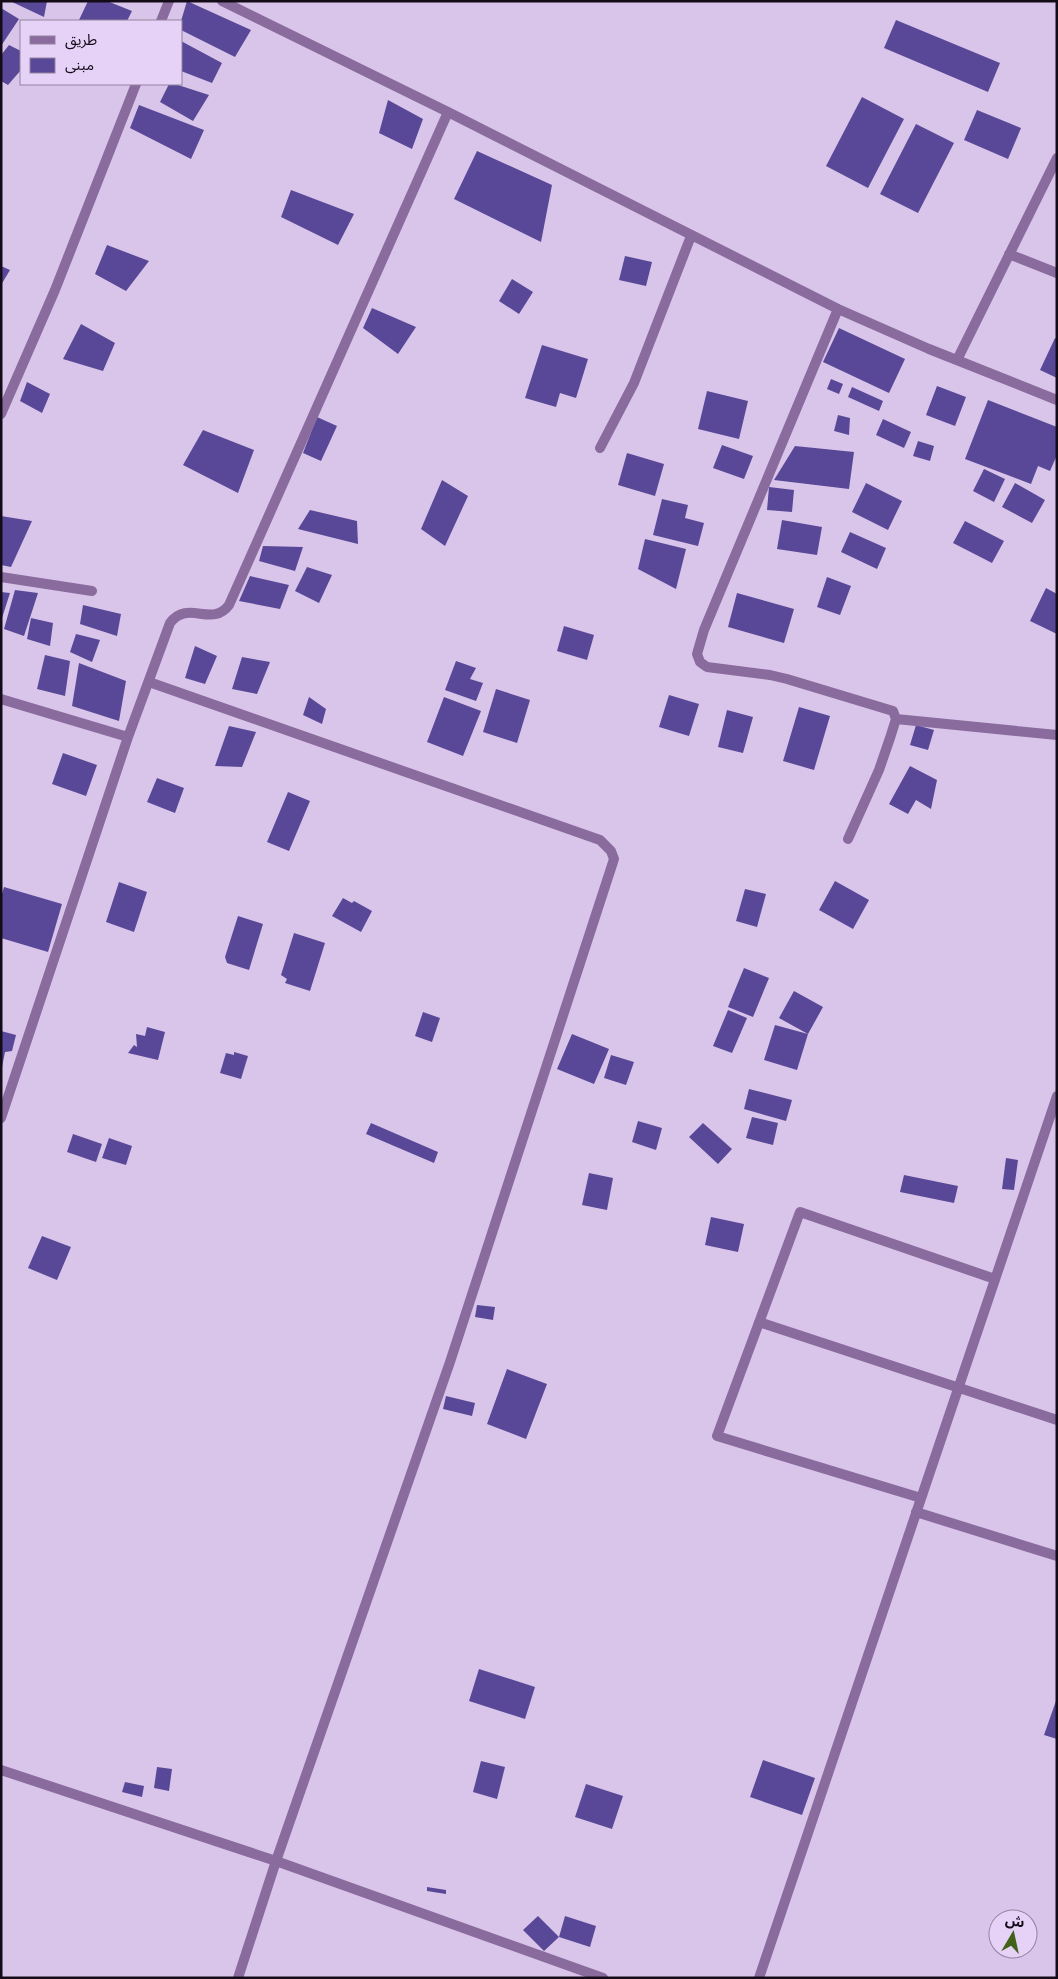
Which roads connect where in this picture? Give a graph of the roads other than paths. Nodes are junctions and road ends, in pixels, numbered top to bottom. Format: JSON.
{"nodes":[{"id":1,"x":169,"y":1,"type":"edge"},
{"id":2,"x":222,"y":1,"type":"edge"},
{"id":3,"x":161,"y":20,"type":"edge"},
{"id":4,"x":136,"y":85,"type":"edge"},
{"id":5,"x":448,"y":112,"type":"junction"},
{"id":6,"x":1057,"y":158,"type":"edge"},
{"id":7,"x":691,"y":236,"type":"junction"},
{"id":8,"x":1009,"y":254,"type":"junction"},
{"id":9,"x":1057,"y":273,"type":"edge"},
{"id":10,"x":838,"y":309,"type":"junction"},
{"id":11,"x":957,"y":360,"type":"junction"},
{"id":12,"x":1057,"y":400,"type":"edge"},
{"id":13,"x":1,"y":414,"type":"edge"},
{"id":14,"x":600,"y":448,"type":"dead end"},
{"id":15,"x":1,"y":577,"type":"edge"},
{"id":16,"x":92,"y":591,"type":"dead end"},
{"id":17,"x":149,"y":682,"type":"junction"},
{"id":18,"x":1,"y":699,"type":"edge"},
{"id":19,"x":896,"y":719,"type":"junction"},
{"id":20,"x":1057,"y":735,"type":"edge"},
{"id":21,"x":128,"y":737,"type":"junction"},
{"id":22,"x":848,"y":839,"type":"dead end"},
{"id":23,"x":1057,"y":1096,"type":"edge"},
{"id":24,"x":1,"y":1118,"type":"edge"},
{"id":25,"x":995,"y":1278,"type":"junction"},
{"id":26,"x":759,"y":1322,"type":"junction"},
{"id":27,"x":959,"y":1387,"type":"junction"},
{"id":28,"x":1057,"y":1420,"type":"edge"},
{"id":29,"x":921,"y":1498,"type":"junction"},
{"id":30,"x":916,"y":1512,"type":"junction"},
{"id":31,"x":1057,"y":1556,"type":"edge"},
{"id":32,"x":1,"y":1770,"type":"edge"},
{"id":33,"x":276,"y":1861,"type":"junction"},
{"id":34,"x":238,"y":1978,"type":"edge"},
{"id":35,"x":603,"y":1978,"type":"edge"},
{"id":36,"x":759,"y":1978,"type":"edge"}],
"edges":[{"from":1,"to":3,"type":"street"},
{"from":2,"to":5,"type":"street"},
{"from":4,"to":13,"type":"street"},
{"from":5,"to":7,"type":"street"},
{"from":5,"to":17,"type":"street"},
{"from":6,"to":8,"type":"street"},
{"from":7,"to":10,"type":"street"},
{"from":7,"to":14,"type":"street"},
{"from":8,"to":9,"type":"street"},
{"from":8,"to":11,"type":"street"},
{"from":10,"to":11,"type":"street"},
{"from":10,"to":19,"type":"street"},
{"from":11,"to":12,"type":"street"},
{"from":15,"to":16,"type":"street"},
{"from":17,"to":21,"type":"street"},
{"from":17,"to":33,"type":"street"},
{"from":18,"to":21,"type":"street"},
{"from":19,"to":20,"type":"street"},
{"from":19,"to":22,"type":"street"},
{"from":21,"to":24,"type":"street"},
{"from":23,"to":25,"type":"street"},
{"from":25,"to":26,"type":"street"},
{"from":25,"to":27,"type":"street"},
{"from":26,"to":27,"type":"street"},
{"from":26,"to":29,"type":"street"},
{"from":27,"to":28,"type":"street"},
{"from":27,"to":29,"type":"street"},
{"from":29,"to":30,"type":"street"},
{"from":30,"to":31,"type":"street"},
{"from":30,"to":36,"type":"street"},
{"from":32,"to":33,"type":"street"},
{"from":33,"to":34,"type":"street"},
{"from":33,"to":35,"type":"street"}]}
